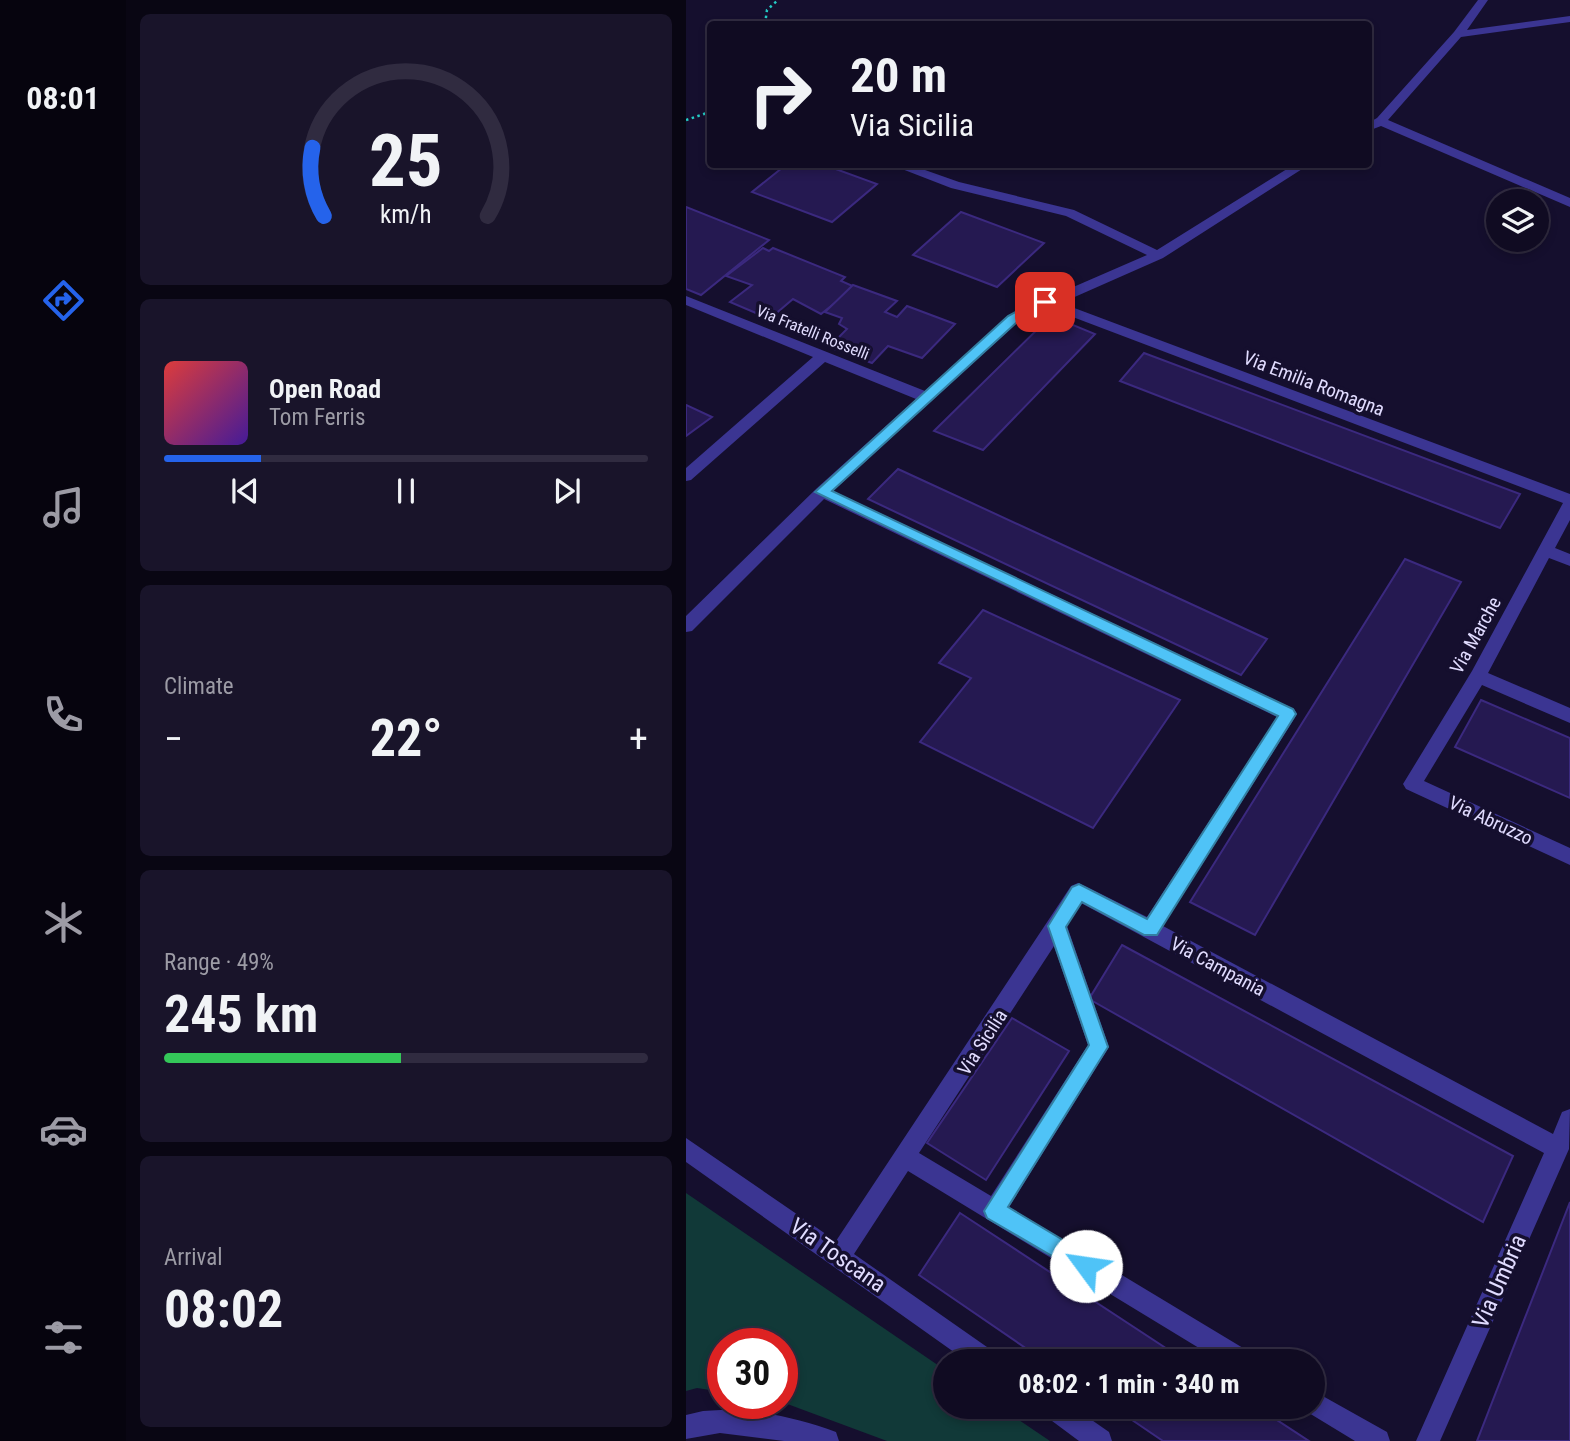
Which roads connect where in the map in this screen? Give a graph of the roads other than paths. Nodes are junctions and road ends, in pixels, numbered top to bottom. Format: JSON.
{"nodes":[{"id":1,"x":1483,"y":0,"type":"edge"},
{"id":2,"x":1570,"y":19,"type":"edge"},
{"id":3,"x":1458,"y":34,"type":"junction"},
{"id":4,"x":1381,"y":121,"type":"junction"},
{"id":5,"x":1372,"y":126,"type":"edge"},
{"id":6,"x":906,"y":168,"type":"edge"},
{"id":7,"x":1298,"y":168,"type":"edge"},
{"id":8,"x":1570,"y":203,"type":"edge"},
{"id":9,"x":1158,"y":255,"type":"junction"},
{"id":10,"x":686,"y":300,"type":"edge"},
{"id":11,"x":1045,"y":302,"type":"junction"},
{"id":12,"x":824,"y":355,"type":"junction"},
{"id":13,"x":926,"y":397,"type":"junction"},
{"id":14,"x":686,"y":476,"type":"edge"},
{"id":15,"x":822,"y":492,"type":"junction"},
{"id":16,"x":1570,"y":502,"type":"edge"},
{"id":17,"x":1545,"y":550,"type":"junction"},
{"id":18,"x":1570,"y":560,"type":"edge"},
{"id":19,"x":686,"y":626,"type":"edge"},
{"id":20,"x":1478,"y":676,"type":"junction"},
{"id":21,"x":1570,"y":716,"type":"edge"},
{"id":22,"x":1412,"y":784,"type":"joint"},
{"id":23,"x":1570,"y":857,"type":"edge"},
{"id":24,"x":1057,"y":926,"type":"junction"},
{"id":25,"x":1150,"y":929,"type":"junction"},
{"id":26,"x":1570,"y":1120,"type":"edge"},
{"id":27,"x":686,"y":1149,"type":"edge"},
{"id":28,"x":1558,"y":1149,"type":"junction"},
{"id":29,"x":906,"y":1158,"type":"junction"},
{"id":30,"x":994,"y":1211,"type":"junction"},
{"id":31,"x":840,"y":1255,"type":"junction"},
{"id":32,"x":971,"y":1349,"type":"edge"},
{"id":33,"x":1223,"y":1349,"type":"edge"},
{"id":34,"x":1325,"y":1410,"type":"edge"},
{"id":35,"x":1069,"y":1419,"type":"edge"},
{"id":36,"x":686,"y":1427,"type":"edge"},
{"id":37,"x":827,"y":1441,"type":"edge"},
{"id":38,"x":1100,"y":1441,"type":"edge"},
{"id":39,"x":1378,"y":1441,"type":"edge"},
{"id":40,"x":1428,"y":1441,"type":"edge"}],
"edges":[{"from":1,"to":3,"type":"street"},
{"from":2,"to":3,"type":"street"},
{"from":3,"to":4,"type":"street"},
{"from":4,"to":5,"type":"street"},
{"from":4,"to":8,"type":"street"},
{"from":6,"to":9,"type":"street"},
{"from":7,"to":9,"type":"street"},
{"from":9,"to":11,"type":"street"},
{"from":10,"to":12,"type":"street","name":"Via Fratelli Rosselli"},
{"from":11,"to":13,"type":"street"},
{"from":11,"to":16,"type":"street","name":"Via Emilia Romagna"},
{"from":12,"to":13,"type":"street","name":"Via Fratelli Rosselli"},
{"from":12,"to":14,"type":"street"},
{"from":13,"to":15,"type":"street"},
{"from":15,"to":19,"type":"street"},
{"from":15,"to":25,"type":"street","name":"Via Campania"},
{"from":16,"to":17,"type":"street","name":"Via Marche"},
{"from":17,"to":18,"type":"street"},
{"from":17,"to":20,"type":"street","name":"Via Marche"},
{"from":20,"to":21,"type":"street"},
{"from":20,"to":22,"type":"street","name":"Via Marche"},
{"from":22,"to":23,"type":"street","name":"Via Abruzzo"},
{"from":24,"to":25,"type":"street","name":"Via Sicilia"},
{"from":24,"to":29,"type":"street","name":"Via Sicilia"},
{"from":24,"to":30,"type":"street"},
{"from":25,"to":28,"type":"street","name":"Via Campania"},
{"from":26,"to":28,"type":"street","name":"Via Umbria"},
{"from":27,"to":31,"type":"street","name":"Via Toscana"},
{"from":28,"to":40,"type":"street","name":"Via Umbria"},
{"from":29,"to":30,"type":"street"},
{"from":29,"to":31,"type":"street","name":"Via Sicilia"},
{"from":30,"to":33,"type":"street"},
{"from":31,"to":32,"type":"street","name":"Via Toscana"},
{"from":34,"to":39,"type":"street"},
{"from":35,"to":38,"type":"street"},
{"from":36,"to":37,"type":"street"}]}
